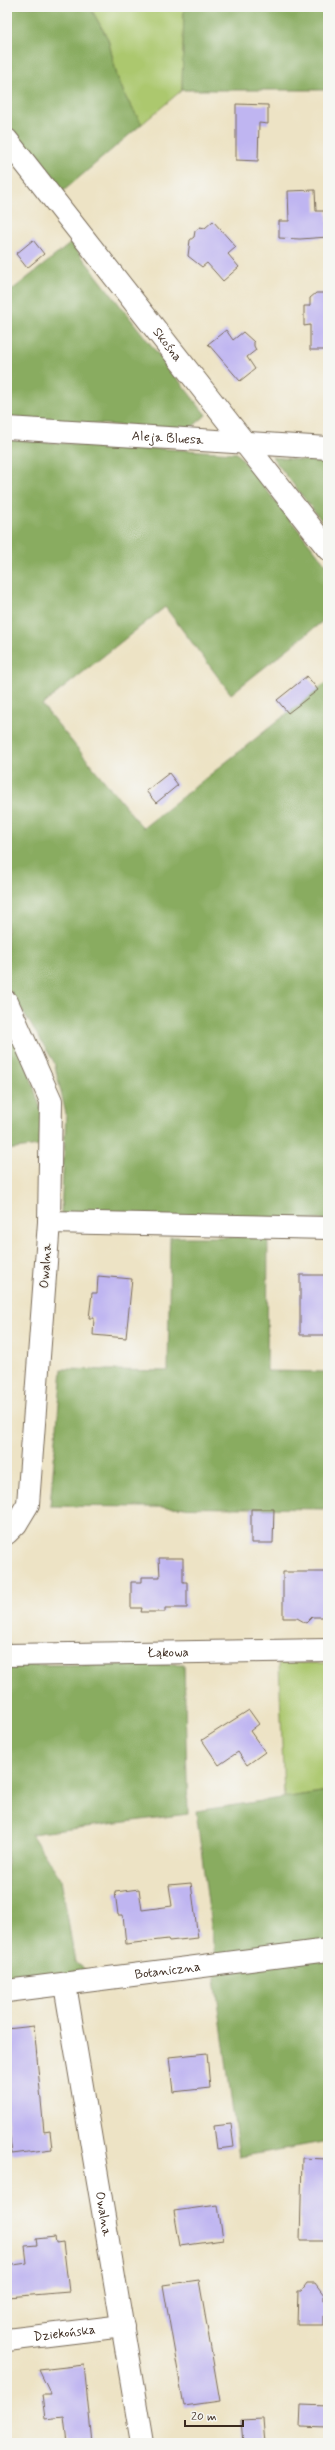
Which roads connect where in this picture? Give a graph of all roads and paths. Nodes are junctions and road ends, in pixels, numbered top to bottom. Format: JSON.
{"nodes":[{"id":1,"x":7,"y":140,"type":"edge"},
{"id":2,"x":7,"y":428,"type":"edge"},
{"id":3,"x":245,"y":444,"type":"junction"},
{"id":4,"x":328,"y":448,"type":"edge"},
{"id":5,"x":328,"y":549,"type":"edge"},
{"id":6,"x":7,"y":1002,"type":"edge"},
{"id":7,"x":49,"y":1222,"type":"junction"},
{"id":8,"x":328,"y":1228,"type":"edge"},
{"id":9,"x":7,"y":1533,"type":"edge"},
{"id":10,"x":328,"y":1650,"type":"edge"},
{"id":11,"x":7,"y":1655,"type":"edge"},
{"id":12,"x":328,"y":1950,"type":"edge"},
{"id":13,"x":65,"y":1985,"type":"junction"},
{"id":14,"x":7,"y":1991,"type":"edge"},
{"id":15,"x":123,"y":2326,"type":"junction"},
{"id":16,"x":7,"y":2340,"type":"edge"},
{"id":17,"x":142,"y":2443,"type":"edge"}],
"edges":[{"from":1,"to":3,"type":"street","name":"Skośna"},
{"from":2,"to":3,"type":"street","name":"Aleja Bluesa"},
{"from":3,"to":4,"type":"street","name":"Aleja Bluesa"},
{"from":3,"to":5,"type":"street","name":"Skośna"},
{"from":6,"to":7,"type":"street","name":"Owalna"},
{"from":7,"to":8,"type":"street"},
{"from":7,"to":9,"type":"street","name":"Owalna"},
{"from":10,"to":11,"type":"street","name":"Łąkowa"},
{"from":12,"to":13,"type":"street","name":"Botaniczna"},
{"from":13,"to":14,"type":"street","name":"Botaniczna"},
{"from":13,"to":15,"type":"street","name":"Owalna"},
{"from":15,"to":16,"type":"street","name":"Dziekońska"},
{"from":15,"to":17,"type":"street","name":"Owalna"}]}
